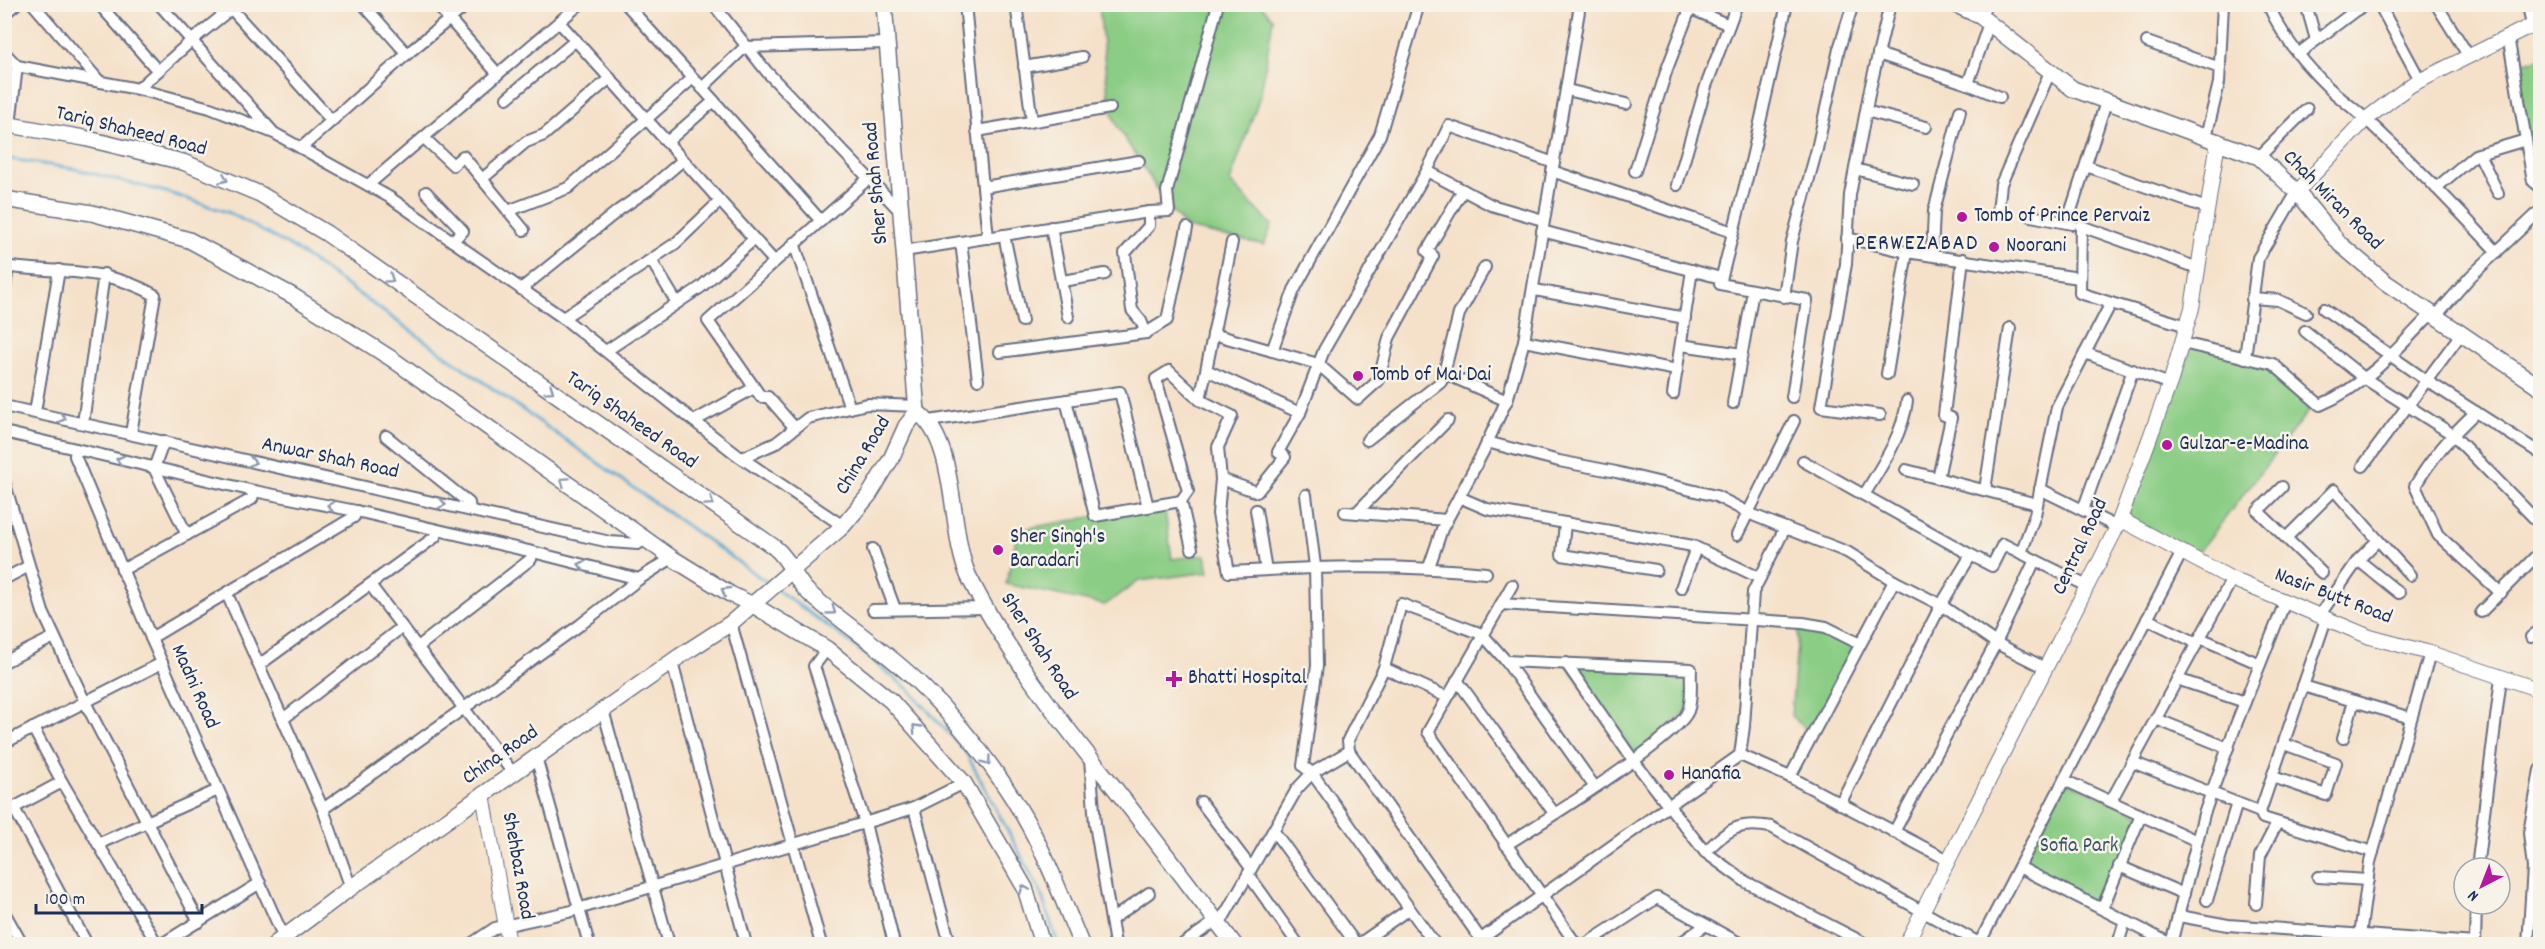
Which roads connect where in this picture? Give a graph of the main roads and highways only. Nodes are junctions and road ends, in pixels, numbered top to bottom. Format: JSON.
{"nodes":[{"id":1,"x":884,"y":4,"type":"edge"},
{"id":2,"x":1954,"y":4,"type":"edge"},
{"id":3,"x":1985,"y":15,"type":"edge"},
{"id":4,"x":7,"y":125,"type":"edge"},
{"id":5,"x":4,"y":200,"type":"edge"},
{"id":6,"x":2540,"y":386,"type":"edge"},
{"id":7,"x":921,"y":413,"type":"junction"},
{"id":8,"x":793,"y":569,"type":"junction"},
{"id":9,"x":757,"y":601,"type":"junction"},
{"id":10,"x":280,"y":941,"type":"edge"},
{"id":11,"x":1042,"y":945,"type":"edge"},
{"id":12,"x":1081,"y":945,"type":"edge"},
{"id":13,"x":1234,"y":945,"type":"edge"}],
"edges":[{"from":1,"to":7,"type":"main road","name":"Sher Shah Road"},
{"from":2,"to":3,"type":"main road","name":"Chah Miran Road"},
{"from":3,"to":6,"type":"main road","name":"Chah Miran Road"},
{"from":4,"to":8,"type":"main road","name":"Tariq Shaheed Road","one_way":true},
{"from":9,"to":5,"type":"main road","one_way":true},
{"from":7,"to":8,"type":"main road","name":"China Road"},
{"from":7,"to":13,"type":"main road","name":"Sher Shah Road"},
{"from":8,"to":9,"type":"main road","name":"China Road"},
{"from":8,"to":12,"type":"main road","name":"Tariq Shaheed Road","one_way":true},
{"from":9,"to":10,"type":"main road","name":"China Road"},
{"from":11,"to":9,"type":"main road","one_way":true}]}
